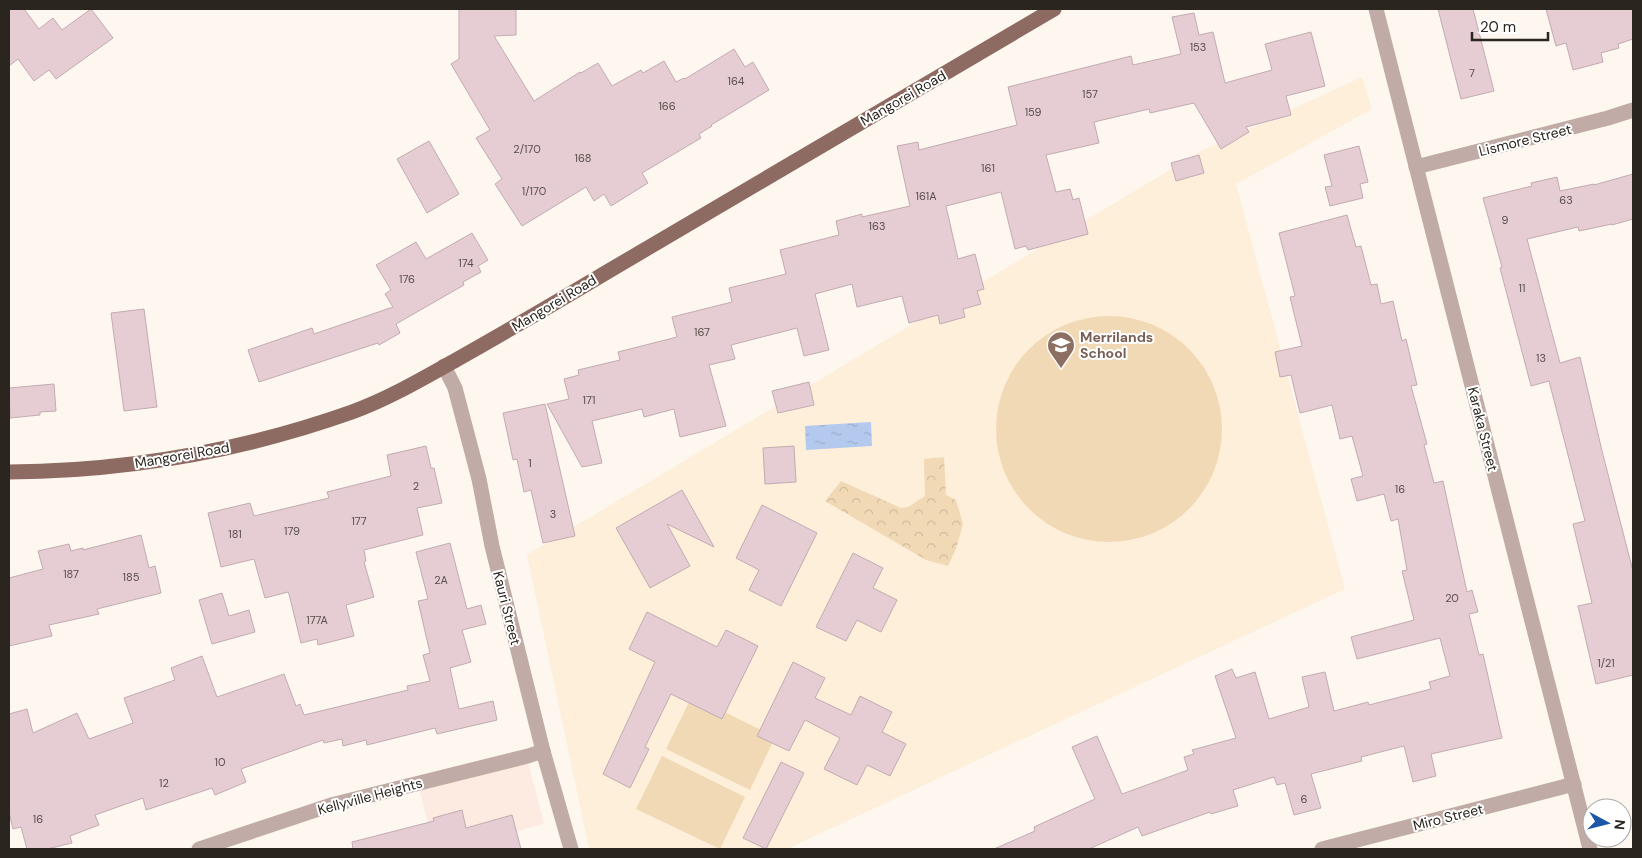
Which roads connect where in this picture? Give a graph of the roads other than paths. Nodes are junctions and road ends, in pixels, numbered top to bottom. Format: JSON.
{"nodes":[{"id":1,"x":1054,"y":9,"type":"edge"},
{"id":2,"x":1376,"y":9,"type":"edge"},
{"id":3,"x":1633,"y":110,"type":"edge"},
{"id":4,"x":1416,"y":167,"type":"junction"},
{"id":5,"x":444,"y":366,"type":"junction"},
{"id":6,"x":9,"y":472,"type":"edge"},
{"id":7,"x":543,"y":751,"type":"junction"},
{"id":8,"x":1574,"y":784,"type":"junction"},
{"id":9,"x":199,"y":849,"type":"edge"},
{"id":10,"x":571,"y":849,"type":"edge"},
{"id":11,"x":1322,"y":849,"type":"edge"},
{"id":12,"x":1590,"y":849,"type":"edge"}],
"edges":[{"from":1,"to":5,"type":"main road","name":"Mangorei Road"},
{"from":2,"to":4,"type":"street","name":"Karaka Street"},
{"from":3,"to":4,"type":"street","name":"Lismore Street"},
{"from":4,"to":8,"type":"street","name":"Karaka Street"},
{"from":5,"to":6,"type":"main road","name":"Mangorei Road"},
{"from":5,"to":7,"type":"street","name":"Kauri Street"},
{"from":7,"to":9,"type":"street","name":"Kellyville Heights"},
{"from":7,"to":10,"type":"street","name":"Kauri Street"},
{"from":8,"to":11,"type":"street","name":"Miro Street"},
{"from":8,"to":12,"type":"street","name":"Karaka Street"}]}
